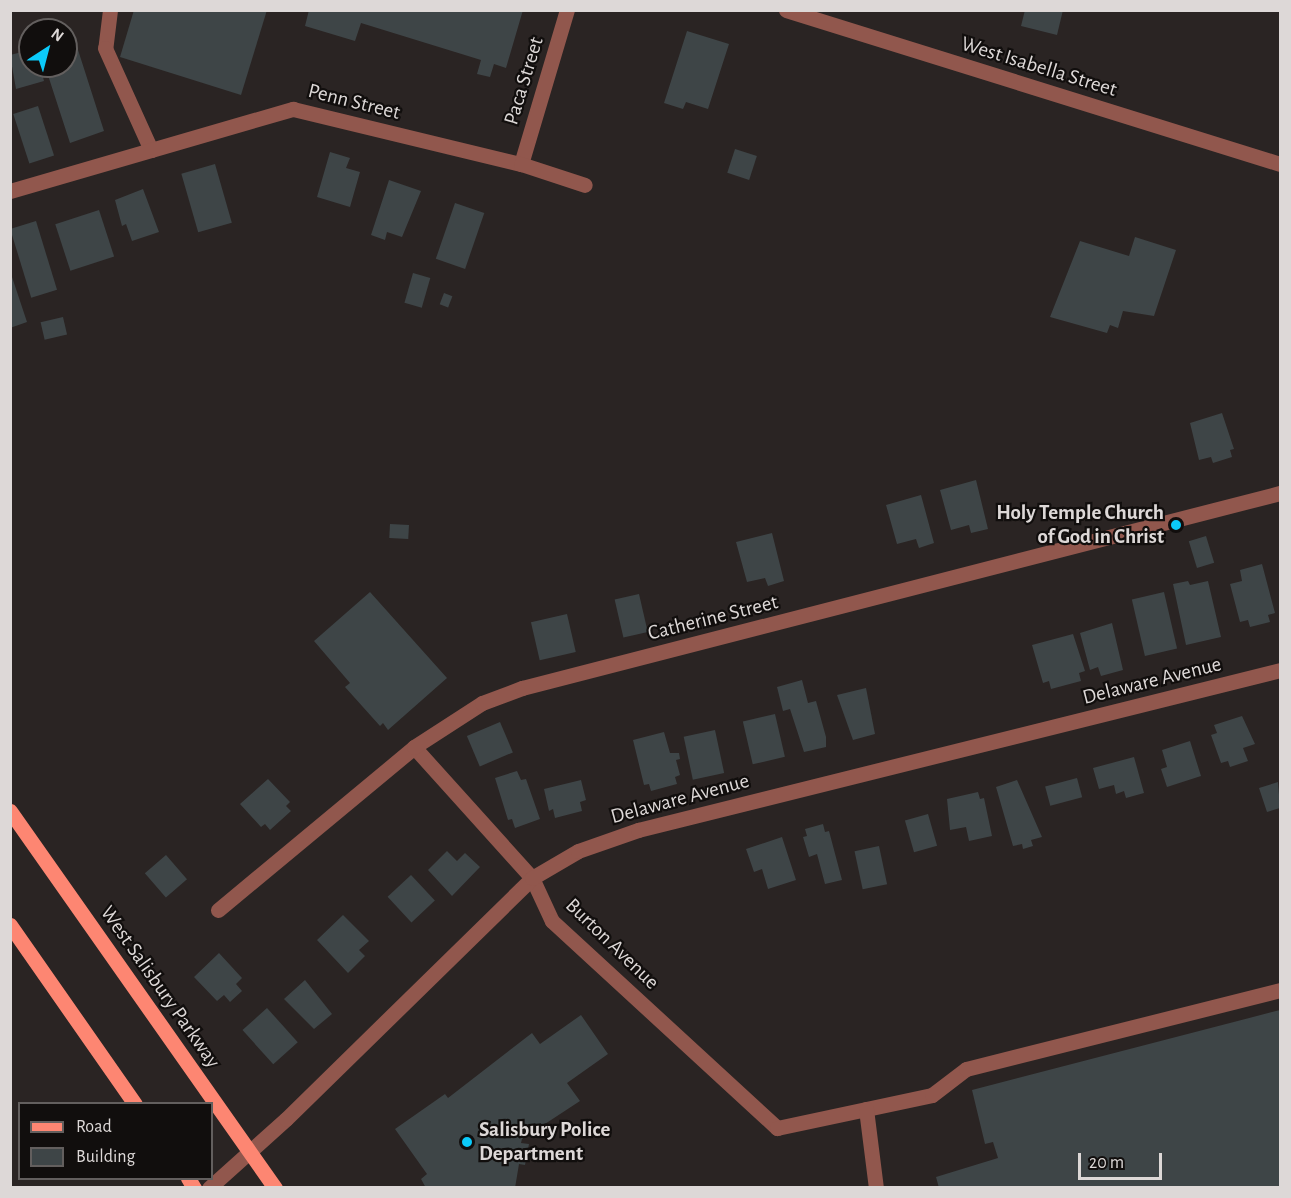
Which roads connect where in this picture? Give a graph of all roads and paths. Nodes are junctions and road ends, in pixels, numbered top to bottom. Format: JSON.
{"nodes":[{"id":1,"x":110,"y":10,"type":"edge"},
{"id":2,"x":567,"y":10,"type":"edge"},
{"id":3,"x":786,"y":10,"type":"edge"},
{"id":4,"x":151,"y":150,"type":"junction"},
{"id":5,"x":521,"y":164,"type":"junction"},
{"id":6,"x":1281,"y":164,"type":"edge"},
{"id":7,"x":585,"y":185,"type":"dead end"},
{"id":8,"x":10,"y":191,"type":"edge"},
{"id":9,"x":1281,"y":493,"type":"edge"},
{"id":10,"x":1281,"y":670,"type":"edge"},
{"id":11,"x":414,"y":747,"type":"junction"},
{"id":12,"x":10,"y":811,"type":"edge"},
{"id":13,"x":532,"y":878,"type":"junction"},
{"id":14,"x":218,"y":910,"type":"dead end"},
{"id":15,"x":10,"y":925,"type":"edge"},
{"id":16,"x":1281,"y":990,"type":"edge"},
{"id":17,"x":134,"y":1102,"type":"edge"},
{"id":18,"x":866,"y":1109,"type":"junction"},
{"id":19,"x":250,"y":1152,"type":"junction"},
{"id":20,"x":209,"y":1188,"type":"edge"},
{"id":21,"x":275,"y":1188,"type":"edge"},
{"id":22,"x":876,"y":1188,"type":"edge"}],
"edges":[{"from":1,"to":4,"type":"street"},
{"from":2,"to":5,"type":"street","name":"Paca Street"},
{"from":3,"to":6,"type":"street","name":"West Isabella Street"},
{"from":4,"to":5,"type":"street","name":"Penn Street"},
{"from":4,"to":8,"type":"street","name":"Penn Street"},
{"from":5,"to":7,"type":"street","name":"Penn Street"},
{"from":9,"to":11,"type":"street","name":"Catherine Street"},
{"from":10,"to":13,"type":"street","name":"Delaware Avenue"},
{"from":11,"to":13,"type":"street","name":"Burton Avenue"},
{"from":11,"to":14,"type":"street","name":"Catherine Street"},
{"from":12,"to":19,"type":"main road","name":"West Salisbury Parkway"},
{"from":13,"to":18,"type":"street","name":"Burton Avenue"},
{"from":13,"to":19,"type":"street","name":"Delaware Avenue"},
{"from":15,"to":17,"type":"main road"},
{"from":16,"to":18,"type":"street"},
{"from":18,"to":22,"type":"street"},
{"from":19,"to":20,"type":"street","name":"Delaware Avenue"},
{"from":19,"to":21,"type":"main road","name":"West Salisbury Parkway"}]}
